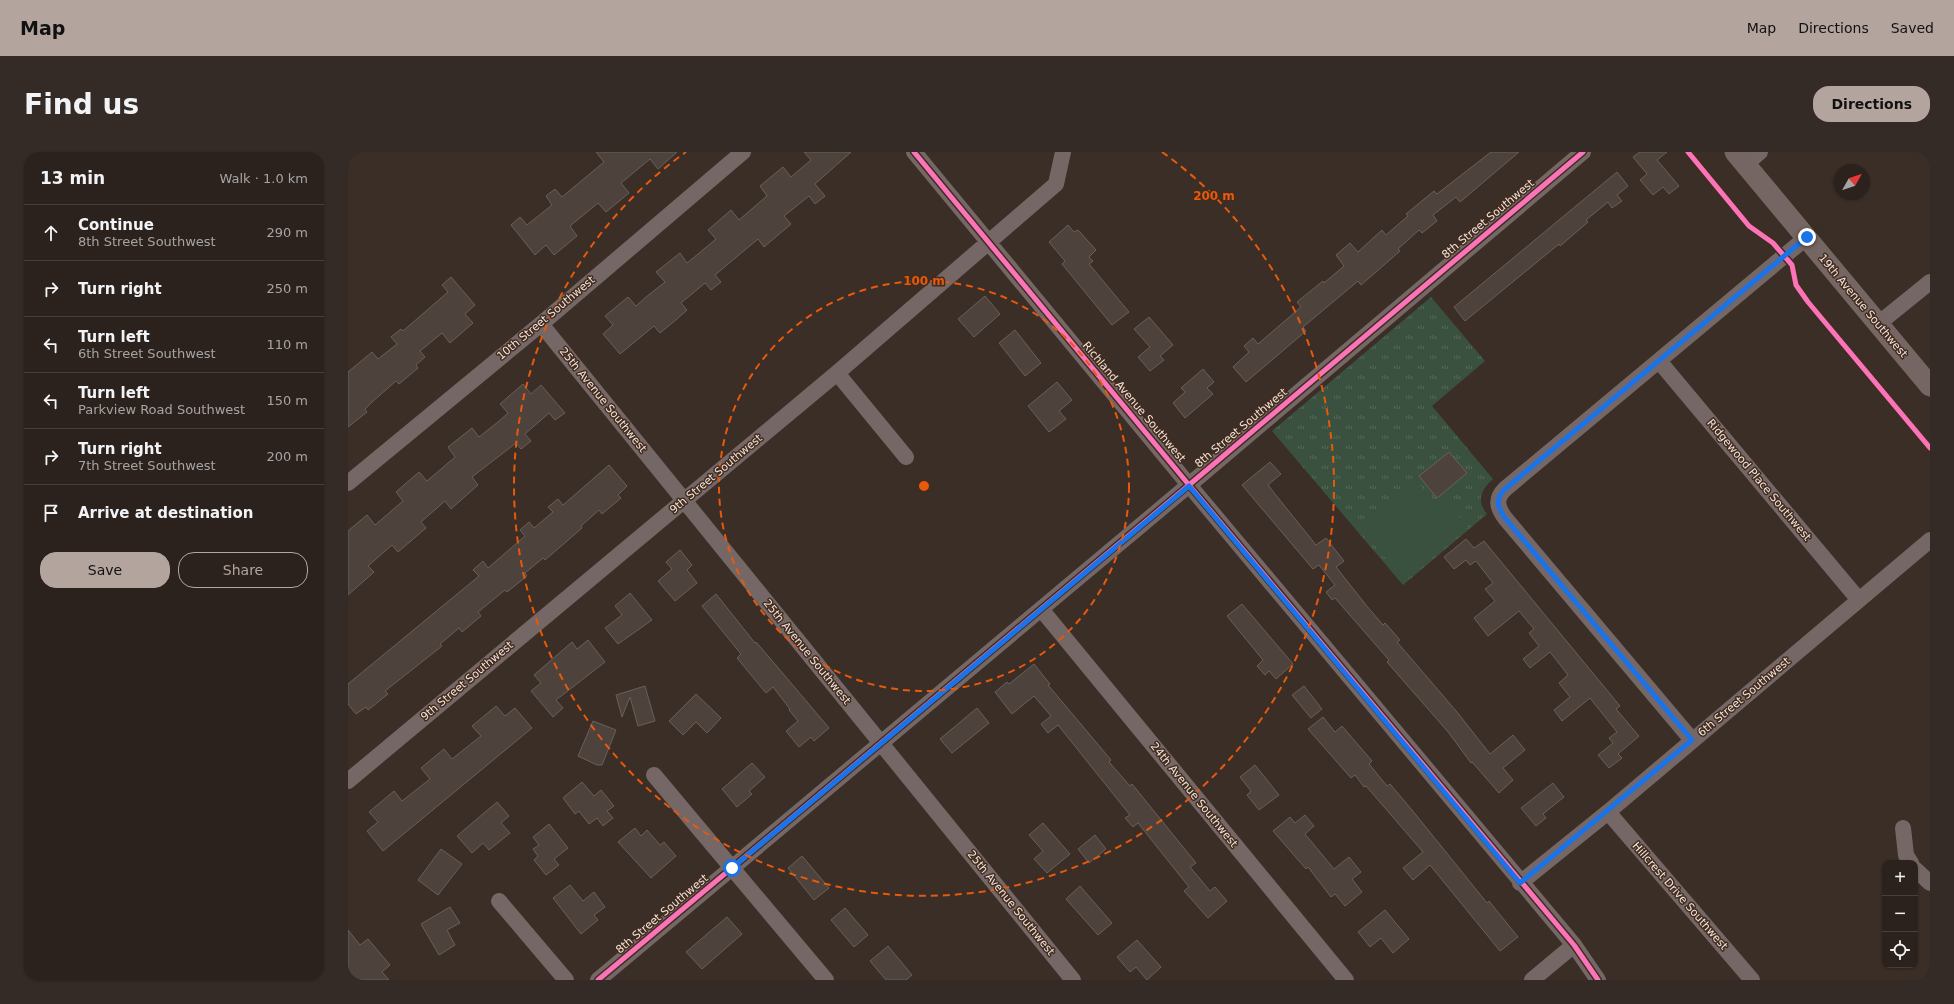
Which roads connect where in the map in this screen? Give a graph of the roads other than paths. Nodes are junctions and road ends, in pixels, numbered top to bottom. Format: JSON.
{"nodes":[{"id":1,"x":743,"y":152,"type":"edge"},
{"id":2,"x":914,"y":152,"type":"edge"},
{"id":3,"x":1063,"y":152,"type":"edge"},
{"id":4,"x":1583,"y":152,"type":"edge"},
{"id":5,"x":1747,"y":156,"type":"edge"},
{"id":6,"x":1807,"y":237,"type":"junction"},
{"id":7,"x":988,"y":243,"type":"junction"},
{"id":8,"x":1930,"y":282,"type":"edge"},
{"id":9,"x":541,"y":324,"type":"junction"},
{"id":10,"x":1878,"y":324,"type":"junction"},
{"id":11,"x":1659,"y":361,"type":"junction"},
{"id":12,"x":837,"y":373,"type":"junction"},
{"id":13,"x":1930,"y":386,"type":"edge"},
{"id":14,"x":906,"y":457,"type":"dead end"},
{"id":15,"x":348,"y":483,"type":"edge"},
{"id":16,"x":1189,"y":486,"type":"junction"},
{"id":17,"x":684,"y":500,"type":"junction"},
{"id":18,"x":1930,"y":540,"type":"edge"},
{"id":19,"x":1859,"y":600,"type":"junction"},
{"id":20,"x":1041,"y":609,"type":"junction"},
{"id":21,"x":1692,"y":740,"type":"junction"},
{"id":22,"x":881,"y":743,"type":"junction"},
{"id":23,"x":654,"y":775,"type":"dead end"},
{"id":24,"x":348,"y":781,"type":"edge"},
{"id":25,"x":1608,"y":812,"type":"junction"},
{"id":26,"x":1903,"y":828,"type":"dead end"},
{"id":27,"x":1909,"y":860,"type":"edge"},
{"id":28,"x":732,"y":868,"type":"junction"},
{"id":29,"x":1918,"y":872,"type":"edge"},
{"id":30,"x":1520,"y":883,"type":"junction"},
{"id":31,"x":1930,"y":883,"type":"edge"},
{"id":32,"x":499,"y":901,"type":"dead end"},
{"id":33,"x":1574,"y":945,"type":"junction"},
{"id":34,"x":566,"y":980,"type":"edge"},
{"id":35,"x":598,"y":980,"type":"edge"},
{"id":36,"x":826,"y":980,"type":"edge"},
{"id":37,"x":1073,"y":980,"type":"edge"},
{"id":38,"x":1346,"y":980,"type":"edge"},
{"id":39,"x":1532,"y":980,"type":"edge"},
{"id":40,"x":1598,"y":980,"type":"edge"},
{"id":41,"x":1752,"y":980,"type":"edge"}],
"edges":[{"from":1,"to":9,"type":"street","name":"10th Street Southwest"},
{"from":2,"to":7,"type":"street","name":"Richland Avenue Southwest"},
{"from":3,"to":7,"type":"street","name":"9th Street Southwest"},
{"from":4,"to":16,"type":"street","name":"8th Street Southwest"},
{"from":5,"to":6,"type":"main road","name":"19th Avenue Southwest"},
{"from":6,"to":10,"type":"main road","name":"19th Avenue Southwest"},
{"from":6,"to":11,"type":"street"},
{"from":7,"to":12,"type":"street","name":"9th Street Southwest"},
{"from":7,"to":16,"type":"street","name":"Richland Avenue Southwest"},
{"from":8,"to":10,"type":"street"},
{"from":9,"to":15,"type":"street","name":"10th Street Southwest"},
{"from":9,"to":17,"type":"street","name":"25th Avenue Southwest"},
{"from":10,"to":13,"type":"main road","name":"19th Avenue Southwest"},
{"from":11,"to":19,"type":"street","name":"Ridgewood Place Southwest"},
{"from":11,"to":21,"type":"street"},
{"from":12,"to":14,"type":"street"},
{"from":12,"to":17,"type":"street","name":"9th Street Southwest"},
{"from":16,"to":20,"type":"street","name":"8th Street Southwest"},
{"from":16,"to":30,"type":"street","name":"Richland Avenue Southwest"},
{"from":17,"to":22,"type":"street","name":"25th Avenue Southwest"},
{"from":17,"to":24,"type":"street","name":"9th Street Southwest"},
{"from":18,"to":19,"type":"street","name":"6th Street Southwest"},
{"from":19,"to":21,"type":"street","name":"6th Street Southwest"},
{"from":20,"to":22,"type":"street","name":"8th Street Southwest"},
{"from":20,"to":38,"type":"street","name":"24th Avenue Southwest"},
{"from":21,"to":25,"type":"street","name":"6th Street Southwest"},
{"from":22,"to":28,"type":"street","name":"8th Street Southwest"},
{"from":22,"to":37,"type":"street","name":"25th Avenue Southwest"},
{"from":23,"to":28,"type":"street"},
{"from":25,"to":30,"type":"street","name":"6th Street Southwest"},
{"from":25,"to":41,"type":"street","name":"Hillcrest Drive Southwest"},
{"from":26,"to":27,"type":"street"},
{"from":28,"to":35,"type":"street","name":"8th Street Southwest"},
{"from":28,"to":36,"type":"street"},
{"from":29,"to":31,"type":"street"},
{"from":30,"to":33,"type":"street","name":"Richland Avenue Southwest"},
{"from":32,"to":34,"type":"street"},
{"from":33,"to":39,"type":"street"},
{"from":33,"to":40,"type":"street","name":"Richland Avenue Southwest"}]}
